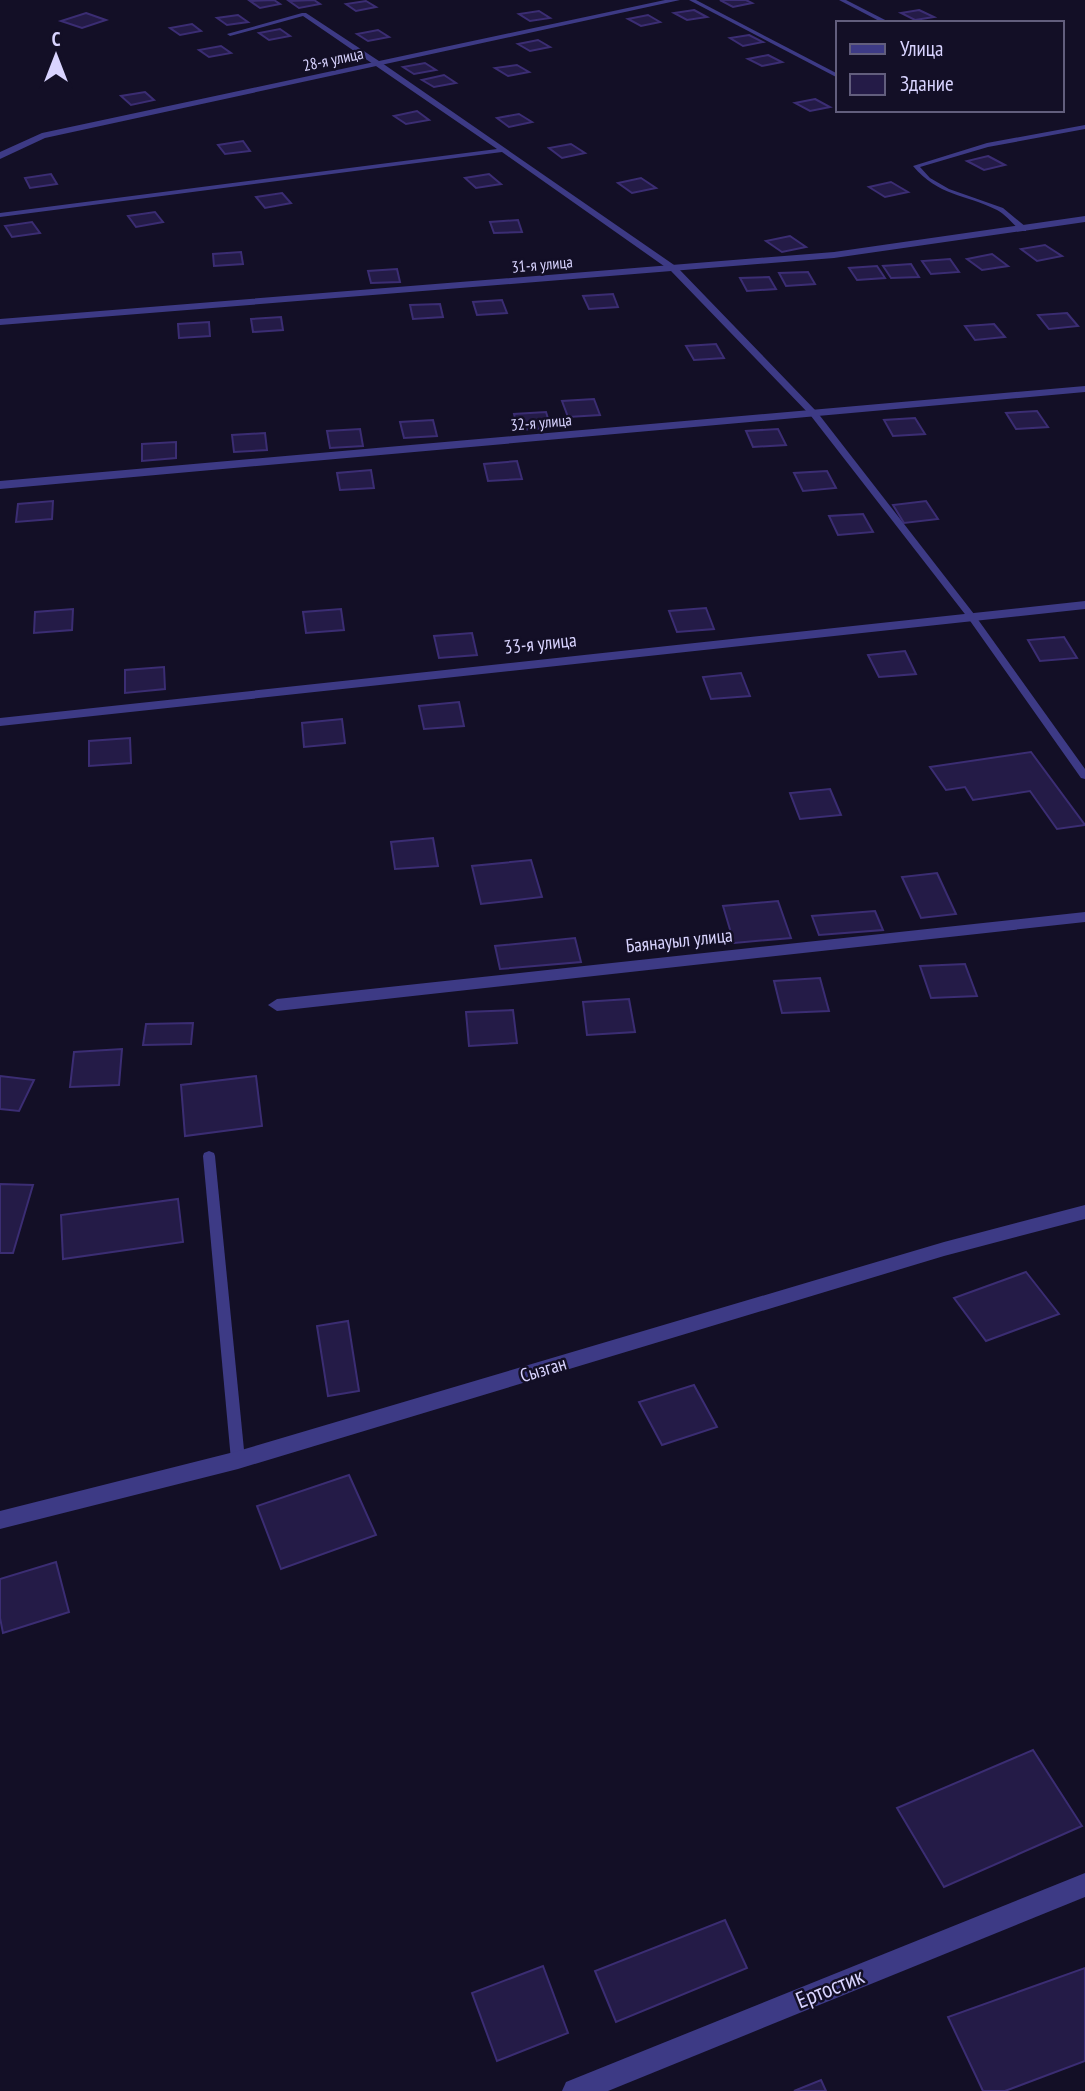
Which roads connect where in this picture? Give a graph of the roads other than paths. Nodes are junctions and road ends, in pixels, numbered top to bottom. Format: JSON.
{"nodes":[{"id":1,"x":676,"y":0,"type":"edge"},
{"id":2,"x":692,"y":0,"type":"edge"},
{"id":3,"x":842,"y":0,"type":"edge"},
{"id":4,"x":884,"y":21,"type":"edge"},
{"id":5,"x":230,"y":34,"type":"dead end"},
{"id":6,"x":380,"y":64,"type":"junction"},
{"id":7,"x":836,"y":75,"type":"edge"},
{"id":8,"x":1085,"y":127,"type":"edge"},
{"id":9,"x":502,"y":150,"type":"junction"},
{"id":10,"x":0,"y":156,"type":"edge"},
{"id":11,"x":0,"y":215,"type":"edge"},
{"id":12,"x":1085,"y":219,"type":"edge"},
{"id":13,"x":1023,"y":229,"type":"junction"},
{"id":14,"x":674,"y":269,"type":"junction"},
{"id":15,"x":0,"y":322,"type":"edge"},
{"id":16,"x":1085,"y":389,"type":"edge"},
{"id":17,"x":814,"y":414,"type":"junction"},
{"id":18,"x":0,"y":485,"type":"edge"},
{"id":19,"x":1085,"y":605,"type":"edge"},
{"id":20,"x":971,"y":616,"type":"junction"},
{"id":21,"x":0,"y":722,"type":"edge"},
{"id":22,"x":1085,"y":776,"type":"edge"},
{"id":23,"x":1085,"y":917,"type":"edge"},
{"id":24,"x":277,"y":1005,"type":"dead end"},
{"id":25,"x":209,"y":1156,"type":"dead end"},
{"id":26,"x":1085,"y":1212,"type":"edge"},
{"id":27,"x":238,"y":1460,"type":"junction"},
{"id":28,"x":0,"y":1520,"type":"edge"},
{"id":29,"x":1085,"y":1885,"type":"edge"},
{"id":30,"x":575,"y":2091,"type":"edge"}],
"edges":[{"from":1,"to":6,"type":"street","name":"28-я улица"},
{"from":2,"to":7,"type":"lane"},
{"from":3,"to":4,"type":"lane"},
{"from":5,"to":6,"type":"lane"},
{"from":6,"to":9,"type":"lane"},
{"from":6,"to":10,"type":"street","name":"28-я улица"},
{"from":8,"to":13,"type":"lane"},
{"from":9,"to":11,"type":"lane"},
{"from":9,"to":14,"type":"lane"},
{"from":12,"to":13,"type":"street","name":"31-я улица"},
{"from":13,"to":14,"type":"street","name":"31-я улица"},
{"from":14,"to":15,"type":"street","name":"31-я улица"},
{"from":14,"to":17,"type":"lane"},
{"from":16,"to":17,"type":"street","name":"32-я улица"},
{"from":17,"to":18,"type":"street","name":"32-я улица"},
{"from":17,"to":20,"type":"lane"},
{"from":19,"to":20,"type":"street","name":"33-я улица"},
{"from":20,"to":21,"type":"street","name":"33-я улица"},
{"from":20,"to":22,"type":"lane"},
{"from":23,"to":24,"type":"street","name":"Баянауыл улица"},
{"from":25,"to":27,"type":"lane"},
{"from":26,"to":27,"type":"street","name":"Сызган"},
{"from":27,"to":28,"type":"street","name":"Сызган"},
{"from":29,"to":30,"type":"street","name":"Ертостик"}]}
